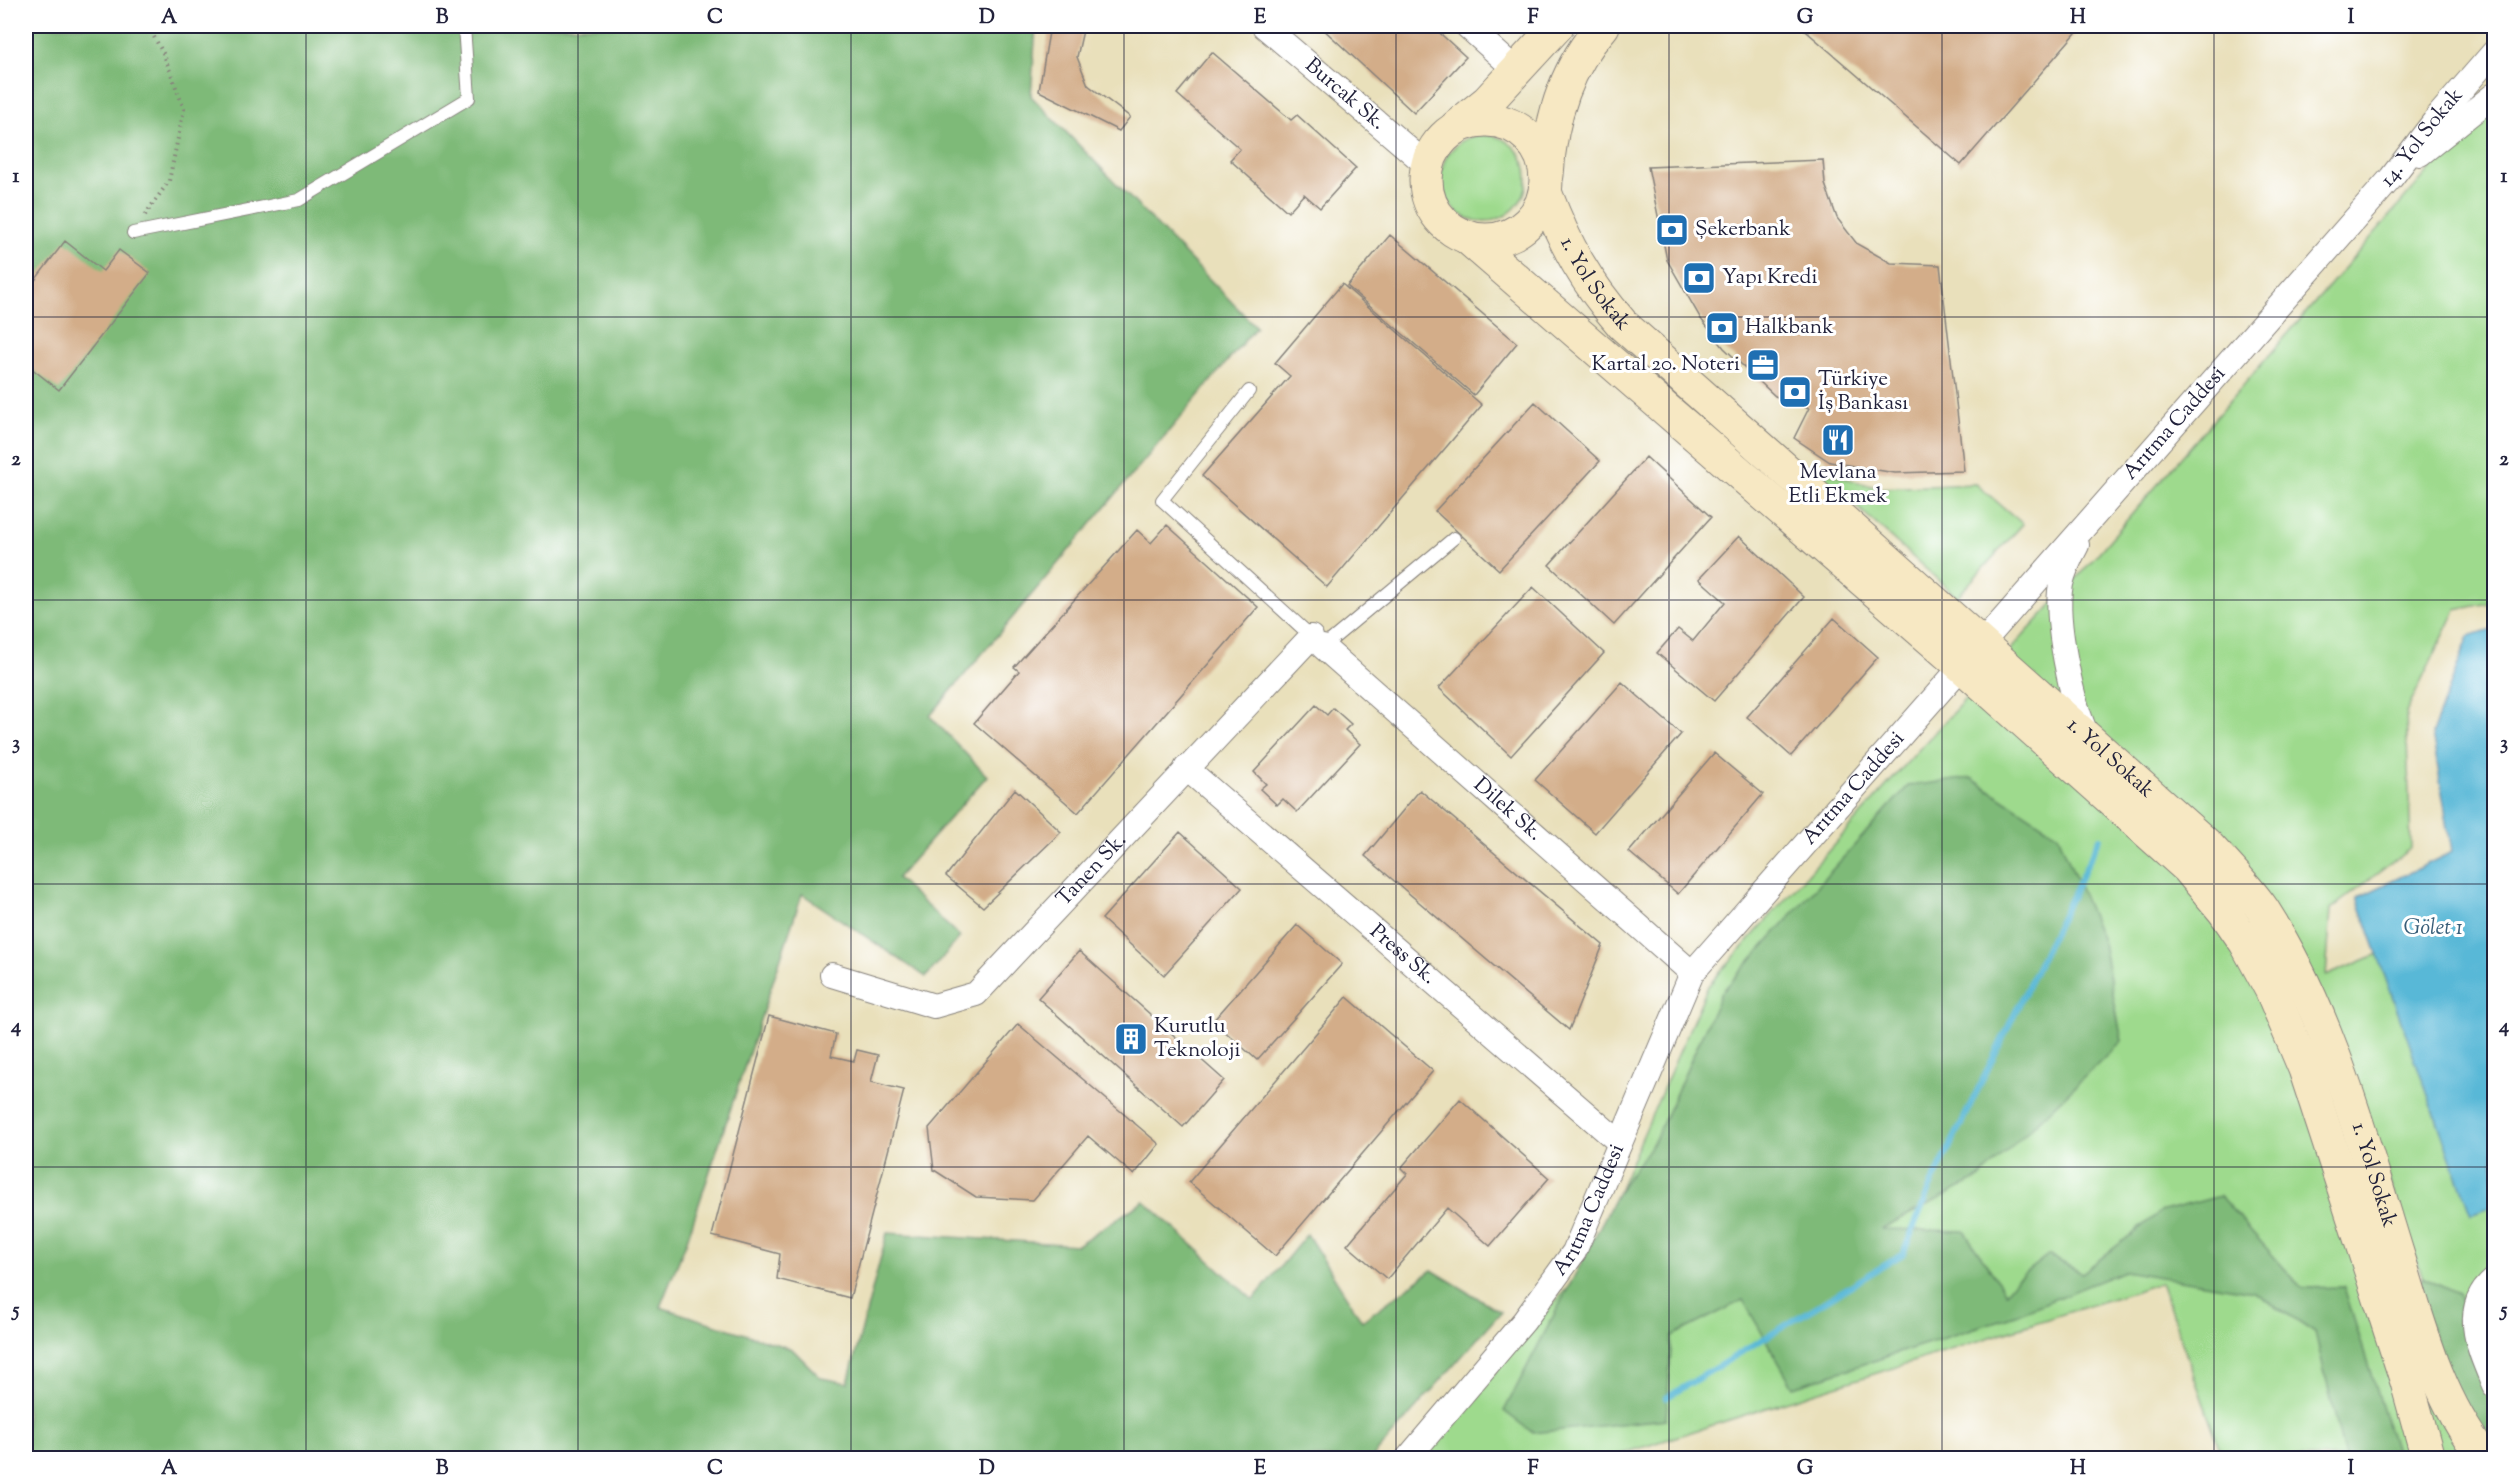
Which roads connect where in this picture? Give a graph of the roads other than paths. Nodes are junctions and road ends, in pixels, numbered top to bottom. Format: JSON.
{"nodes":[{"id":1,"x":464,"y":26,"type":"edge"},
{"id":2,"x":1264,"y":26,"type":"edge"},
{"id":3,"x":1467,"y":26,"type":"edge"},
{"id":4,"x":1557,"y":26,"type":"edge"},
{"id":5,"x":1603,"y":26,"type":"edge"},
{"id":6,"x":2494,"y":52,"type":"edge"},
{"id":7,"x":1517,"y":71,"type":"junction"},
{"id":8,"x":2494,"y":95,"type":"edge"},
{"id":9,"x":1454,"y":128,"type":"junction"},
{"id":10,"x":1427,"y":165,"type":"junction"},
{"id":11,"x":2391,"y":178,"type":"junction"},
{"id":12,"x":1546,"y":186,"type":"junction"},
{"id":13,"x":133,"y":232,"type":"road end"},
{"id":14,"x":1468,"y":238,"type":"junction"},
{"id":15,"x":1249,"y":391,"type":"dead end"},
{"id":16,"x":2097,"y":513,"type":"junction"},
{"id":17,"x":1454,"y":538,"type":"dead end"},
{"id":18,"x":1317,"y":642,"type":"junction"},
{"id":19,"x":1971,"y":654,"type":"junction"},
{"id":20,"x":2091,"y":745,"type":"junction"},
{"id":21,"x":1186,"y":768,"type":"junction"},
{"id":22,"x":1692,"y":973,"type":"junction"},
{"id":23,"x":832,"y":975,"type":"dead end"},
{"id":24,"x":1620,"y":1143,"type":"junction"},
{"id":25,"x":2494,"y":1280,"type":"edge"},
{"id":26,"x":2494,"y":1384,"type":"edge"},
{"id":27,"x":2485,"y":1457,"type":"edge"},
{"id":28,"x":1408,"y":1458,"type":"edge"},
{"id":29,"x":2428,"y":1458,"type":"edge"},
{"id":30,"x":2446,"y":1458,"type":"edge"}],
"edges":[{"from":1,"to":13,"type":"lane"},
{"from":2,"to":10,"type":"street","name":"Burcak Sk."},
{"from":3,"to":7,"type":"street"},
{"from":4,"to":7,"type":"main road","name":"1. Yol Sokak"},
{"from":5,"to":12,"type":"main road","name":"1. Yol Sokak"},
{"from":6,"to":11,"type":"street","name":"14. Yol Sokak"},
{"from":7,"to":9,"type":"main road","name":"1. Yol Sokak"},
{"from":8,"to":11,"type":"street","name":"14. Yol Sokak"},
{"from":9,"to":10,"type":"main road","name":"1. Yol Sokak"},
{"from":9,"to":12,"type":"main road","name":"1. Yol Sokak"},
{"from":10,"to":14,"type":"main road","name":"1. Yol Sokak"},
{"from":11,"to":16,"type":"street","name":"Arıtma Caddesi"},
{"from":12,"to":14,"type":"main road","name":"1. Yol Sokak"},
{"from":12,"to":19,"type":"main road","name":"1. Yol Sokak"},
{"from":14,"to":19,"type":"main road","name":"1. Yol Sokak"},
{"from":15,"to":18,"type":"lane"},
{"from":16,"to":19,"type":"street","name":"Arıtma Caddesi"},
{"from":16,"to":20,"type":"street"},
{"from":17,"to":18,"type":"lane"},
{"from":18,"to":21,"type":"street","name":"Tanen Sk."},
{"from":18,"to":22,"type":"street","name":"Dilek Sk."},
{"from":19,"to":20,"type":"main road","name":"1. Yol Sokak"},
{"from":19,"to":22,"type":"street","name":"Arıtma Caddesi"},
{"from":19,"to":29,"type":"main road","name":"1. Yol Sokak"},
{"from":20,"to":27,"type":"main road","name":"1. Yol Sokak"},
{"from":21,"to":23,"type":"street","name":"Tanen Sk."},
{"from":21,"to":24,"type":"street","name":"Press Sk."},
{"from":22,"to":24,"type":"street","name":"Arıtma Caddesi"},
{"from":24,"to":28,"type":"street","name":"Arıtma Caddesi"},
{"from":25,"to":26,"type":"street"},
{"from":27,"to":30,"type":"main road"}]}
